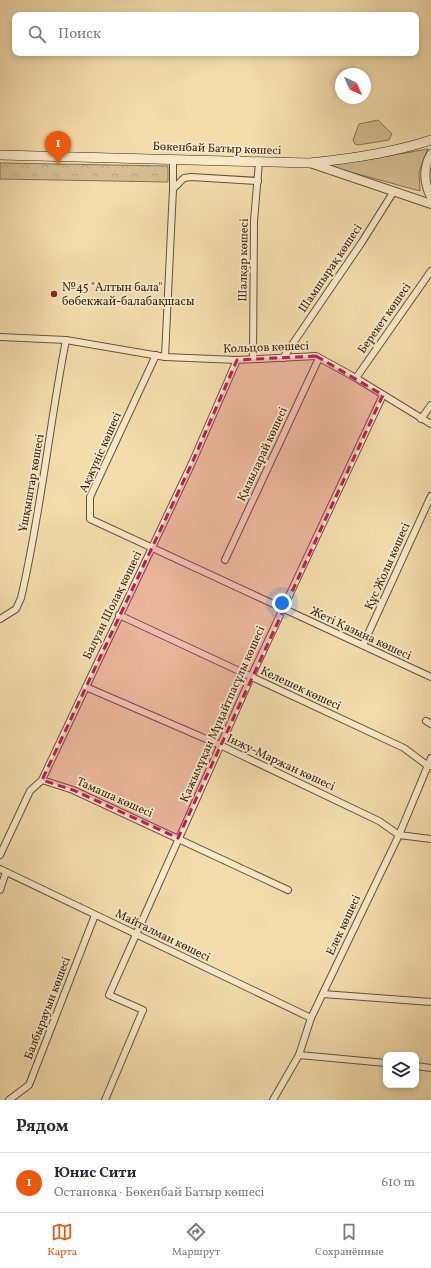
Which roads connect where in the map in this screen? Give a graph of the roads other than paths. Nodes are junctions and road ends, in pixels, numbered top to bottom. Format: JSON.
{"nodes":[{"id":1,"x":431,"y":140,"type":"edge"},
{"id":2,"x":431,"y":154,"type":"edge"},
{"id":3,"x":0,"y":155,"type":"edge"},
{"id":4,"x":173,"y":159,"type":"junction"},
{"id":5,"x":259,"y":162,"type":"junction"},
{"id":6,"x":309,"y":163,"type":"junction"},
{"id":7,"x":258,"y":181,"type":"junction"},
{"id":8,"x":173,"y":189,"type":"junction"},
{"id":9,"x":394,"y":191,"type":"junction"},
{"id":10,"x":431,"y":197,"type":"edge"},
{"id":11,"x":431,"y":204,"type":"edge"},
{"id":12,"x":431,"y":271,"type":"edge"},
{"id":13,"x":0,"y":337,"type":"edge"},
{"id":14,"x":66,"y":340,"type":"junction"},
{"id":15,"x":156,"y":355,"type":"junction"},
{"id":16,"x":165,"y":357,"type":"junction"},
{"id":17,"x":283,"y":358,"type":"junction"},
{"id":18,"x":319,"y":358,"type":"junction"},
{"id":19,"x":253,"y":359,"type":"junction"},
{"id":20,"x":237,"y":360,"type":"junction"},
{"id":21,"x":356,"y":378,"type":"junction"},
{"id":22,"x":383,"y":395,"type":"junction"},
{"id":23,"x":431,"y":405,"type":"edge"},
{"id":24,"x":421,"y":419,"type":"junction"},
{"id":25,"x":431,"y":424,"type":"edge"},
{"id":26,"x":431,"y":496,"type":"edge"},
{"id":27,"x":152,"y":547,"type":"junction"},
{"id":28,"x":225,"y":560,"type":"dead end"},
{"id":29,"x":282,"y":609,"type":"junction"},
{"id":30,"x":119,"y":615,"type":"junction"},
{"id":31,"x":0,"y":619,"type":"edge"},
{"id":32,"x":363,"y":645,"type":"junction"},
{"id":33,"x":251,"y":677,"type":"junction"},
{"id":34,"x":431,"y":677,"type":"edge"},
{"id":35,"x":86,"y":687,"type":"junction"},
{"id":36,"x":220,"y":745,"type":"junction"},
{"id":37,"x":431,"y":758,"type":"edge"},
{"id":38,"x":429,"y":766,"type":"edge"},
{"id":39,"x":42,"y":780,"type":"junction"},
{"id":40,"x":399,"y":835,"type":"junction"},
{"id":41,"x":178,"y":838,"type":"junction"},
{"id":42,"x":431,"y":839,"type":"edge"},
{"id":43,"x":0,"y":855,"type":"edge"},
{"id":44,"x":3,"y":871,"type":"edge"},
{"id":45,"x":0,"y":890,"type":"edge"},
{"id":46,"x":288,"y":890,"type":"dead end"},
{"id":47,"x":95,"y":915,"type":"junction"},
{"id":48,"x":135,"y":934,"type":"junction"},
{"id":49,"x":323,"y":994,"type":"junction"},
{"id":50,"x":431,"y":1002,"type":"edge"},
{"id":51,"x":311,"y":1018,"type":"junction"},
{"id":52,"x":299,"y":1055,"type":"junction"},
{"id":53,"x":383,"y":1063,"type":"edge"},
{"id":54,"x":419,"y":1066,"type":"edge"},
{"id":55,"x":431,"y":1068,"type":"edge"},
{"id":56,"x":9,"y":1100,"type":"edge"},
{"id":57,"x":105,"y":1100,"type":"edge"},
{"id":58,"x":273,"y":1100,"type":"edge"}],
"edges":[{"from":1,"to":6,"type":"main road","name":"Бөкенбай Батыр көшесі"},
{"from":2,"to":10,"type":"street"},
{"from":3,"to":4,"type":"main road","name":"Бөкенбай Батыр көшесі"},
{"from":4,"to":5,"type":"main road","name":"Бөкенбай Батыр көшесі"},
{"from":4,"to":8,"type":"street"},
{"from":5,"to":6,"type":"main road","name":"Бөкенбай Батыр көшесі"},
{"from":5,"to":7,"type":"street","name":"Шалқар көшесі"},
{"from":6,"to":9,"type":"street"},
{"from":7,"to":8,"type":"street"},
{"from":7,"to":19,"type":"street","name":"Шалқар көшесі"},
{"from":8,"to":16,"type":"street"},
{"from":9,"to":11,"type":"street"},
{"from":9,"to":17,"type":"street","name":"Шамшырақ көшесі"},
{"from":12,"to":21,"type":"street","name":"Берекет көшесі"},
{"from":13,"to":14,"type":"street","name":"Кольцов көшесі"},
{"from":14,"to":15,"type":"street","name":"Кольцов көшесі"},
{"from":14,"to":31,"type":"street","name":"Ұшқыштар көшесі"},
{"from":15,"to":16,"type":"street","name":"Кольцов көшесі"},
{"from":15,"to":27,"type":"street","name":"Ақжүніс көшесі"},
{"from":16,"to":20,"type":"street","name":"Кольцов көшесі"},
{"from":17,"to":18,"type":"street","name":"Кольцов көшесі"},
{"from":17,"to":19,"type":"street","name":"Кольцов көшесі"},
{"from":18,"to":21,"type":"street","name":"Кольцов көшесі"},
{"from":18,"to":28,"type":"street","name":"Қызыларай көшесі"},
{"from":19,"to":20,"type":"street","name":"Кольцов көшесі"},
{"from":20,"to":27,"type":"street","name":"Балуан Шолақ көшесі"},
{"from":21,"to":22,"type":"street","name":"Кольцов көшесі"},
{"from":22,"to":24,"type":"street","name":"Кольцов көшесі"},
{"from":22,"to":29,"type":"street","name":"Қажымұқан Мұңайтпасұлы көшесі"},
{"from":23,"to":24,"type":"street"},
{"from":24,"to":25,"type":"street","name":"Кольцов көшесі"},
{"from":26,"to":32,"type":"street","name":"Құс Жолы көшесі"},
{"from":27,"to":29,"type":"street","name":"Жеті Қазына көшесі"},
{"from":27,"to":30,"type":"street","name":"Балуан Шолақ көшесі"},
{"from":29,"to":32,"type":"street","name":"Жеті Қазына көшесі"},
{"from":29,"to":33,"type":"street","name":"Қажымұқан Мұңайтпасұлы көшесі"},
{"from":30,"to":33,"type":"street","name":"Келешек көшесі"},
{"from":30,"to":35,"type":"street","name":"Балуан Шолақ көшесі"},
{"from":32,"to":34,"type":"street","name":"Жеті Қазына көшесі"},
{"from":33,"to":36,"type":"street","name":"Қажымұқан Мұңайтпасұлы көшесі"},
{"from":33,"to":38,"type":"street","name":"Келешек көшесі"},
{"from":35,"to":36,"type":"street","name":"Інжу-Маржан көшесі"},
{"from":35,"to":39,"type":"street","name":"Балуан Шолақ көшесі"},
{"from":36,"to":40,"type":"street","name":"Інжу-Маржан көшесі"},
{"from":36,"to":41,"type":"street","name":"Қажымұқан Мұңайтпасұлы көшесі"},
{"from":37,"to":38,"type":"street","name":"Елек көшесі"},
{"from":38,"to":40,"type":"street","name":"Елек көшесі"},
{"from":39,"to":41,"type":"street","name":"Тамаша көшесі"},
{"from":39,"to":43,"type":"street","name":"Балуан Шолақ көшесі"},
{"from":40,"to":42,"type":"street"},
{"from":40,"to":49,"type":"street","name":"Елек көшесі"},
{"from":41,"to":46,"type":"street","name":"Тамаша көшесі"},
{"from":41,"to":48,"type":"street","name":"Қажымұқан Мұңайтпасұлы көшесі"},
{"from":44,"to":45,"type":"street"},
{"from":44,"to":47,"type":"street","name":"Майталман көшесі"},
{"from":47,"to":48,"type":"street","name":"Майталман көшесі"},
{"from":47,"to":56,"type":"street","name":"Балбырауын көшесі"},
{"from":48,"to":51,"type":"street","name":"Майталман көшесі"},
{"from":48,"to":57,"type":"street","name":"Қажымұқан Мұңайтпасұлы көшесі"},
{"from":49,"to":50,"type":"street"},
{"from":49,"to":51,"type":"street","name":"Елек көшесі"},
{"from":51,"to":52,"type":"street","name":"Елек көшесі"},
{"from":52,"to":53,"type":"street"},
{"from":52,"to":58,"type":"street","name":"Елек көшесі"},
{"from":54,"to":55,"type":"street"}]}
